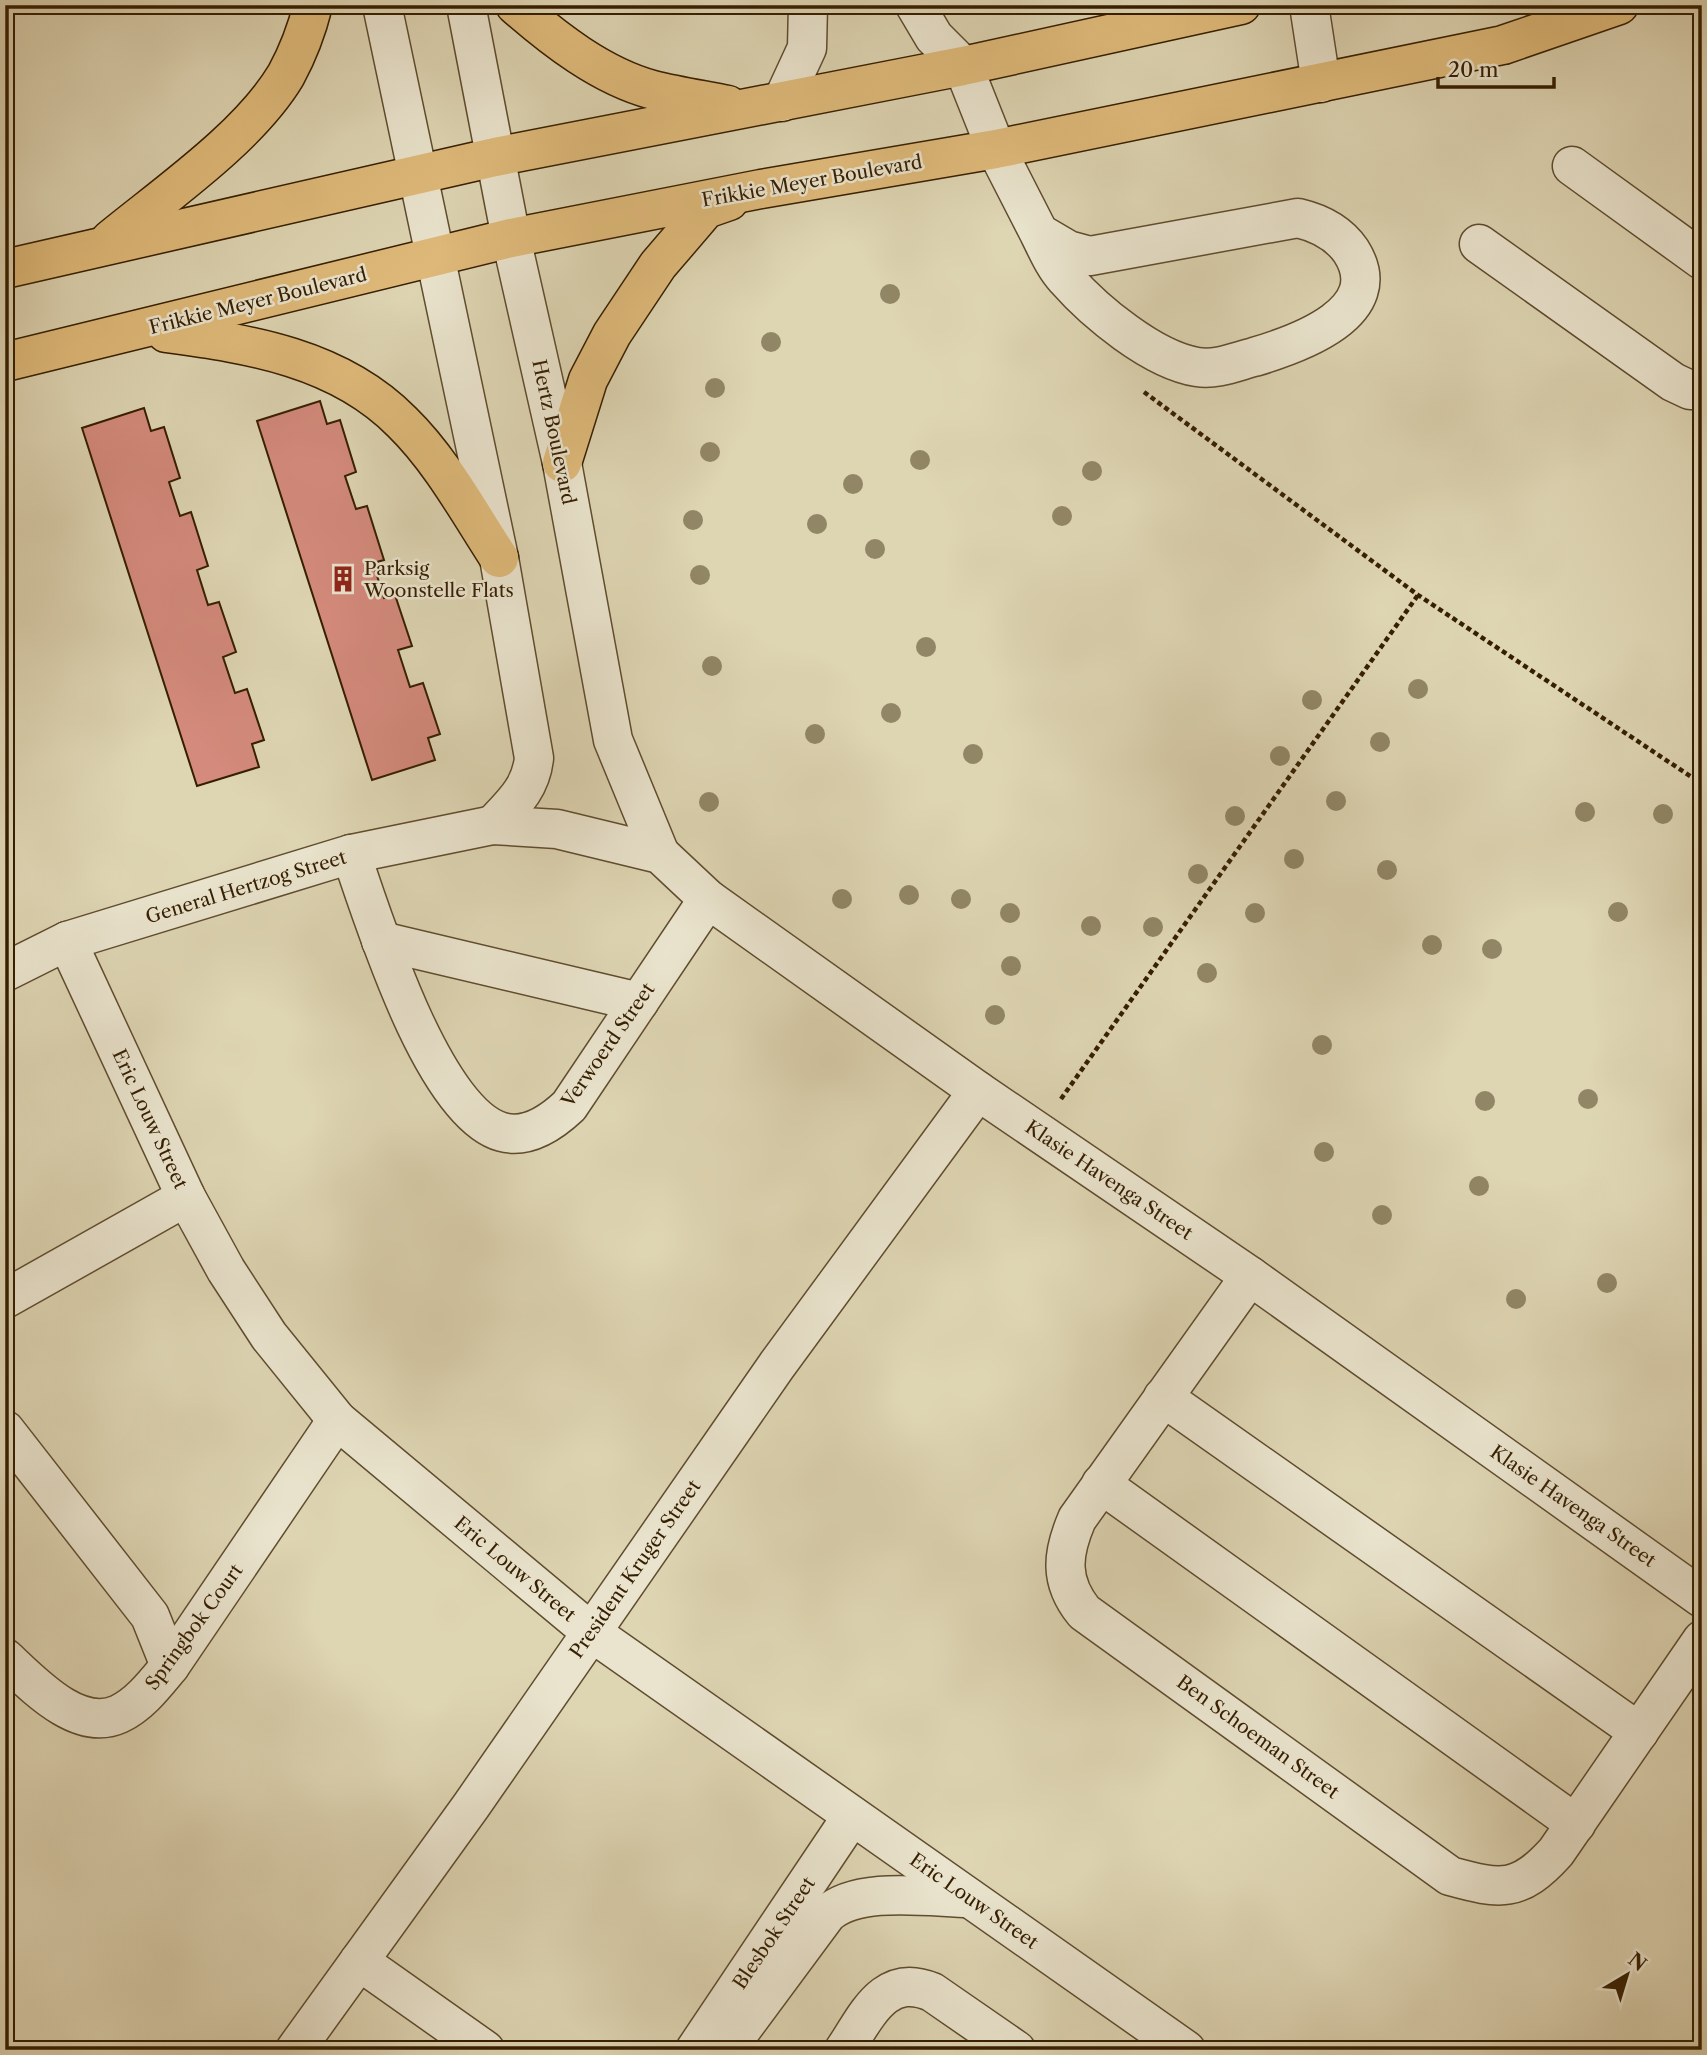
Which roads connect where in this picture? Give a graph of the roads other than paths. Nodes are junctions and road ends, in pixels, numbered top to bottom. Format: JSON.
{"nodes":[{"id":1,"x":313,"y":5,"type":"edge"},
{"id":2,"x":382,"y":5,"type":"edge"},
{"id":3,"x":466,"y":5,"type":"edge"},
{"id":4,"x":515,"y":5,"type":"edge"},
{"id":5,"x":808,"y":5,"type":"edge"},
{"id":6,"x":915,"y":5,"type":"edge"},
{"id":7,"x":1241,"y":5,"type":"edge"},
{"id":8,"x":1309,"y":5,"type":"edge"},
{"id":9,"x":1619,"y":5,"type":"edge"},
{"id":10,"x":963,"y":66,"type":"junction"},
{"id":11,"x":1321,"y":83,"type":"junction"},
{"id":12,"x":764,"y":105,"type":"junction"},
{"id":13,"x":996,"y":149,"type":"junction"},
{"id":14,"x":495,"y":157,"type":"junction"},
{"id":15,"x":1572,"y":166,"type":"dead end"},
{"id":16,"x":419,"y":176,"type":"junction"},
{"id":17,"x":761,"y":188,"type":"junction"},
{"id":18,"x":1039,"y":233,"type":"junction"},
{"id":19,"x":511,"y":238,"type":"junction"},
{"id":20,"x":1479,"y":244,"type":"dead end"},
{"id":21,"x":103,"y":245,"type":"junction"},
{"id":22,"x":436,"y":256,"type":"junction"},
{"id":23,"x":1702,"y":260,"type":"edge"},
{"id":24,"x":5,"y":270,"type":"edge"},
{"id":25,"x":144,"y":330,"type":"junction"},
{"id":26,"x":5,"y":362,"type":"edge"},
{"id":27,"x":1702,"y":389,"type":"edge"},
{"id":28,"x":562,"y":463,"type":"junction"},
{"id":29,"x":499,"y":558,"type":"junction"},
{"id":30,"x":493,"y":825,"type":"junction"},
{"id":31,"x":660,"y":853,"type":"junction"},
{"id":32,"x":351,"y":854,"type":"junction"},
{"id":33,"x":708,"y":899,"type":"junction"},
{"id":34,"x":381,"y":941,"type":"junction"},
{"id":35,"x":67,"y":942,"type":"junction"},
{"id":36,"x":5,"y":972,"type":"edge"},
{"id":37,"x":639,"y":1002,"type":"junction"},
{"id":38,"x":978,"y":1091,"type":"junction"},
{"id":39,"x":186,"y":1197,"type":"junction"},
{"id":40,"x":1250,"y":1276,"type":"junction"},
{"id":41,"x":5,"y":1299,"type":"edge"},
{"id":42,"x":1163,"y":1397,"type":"junction"},
{"id":43,"x":337,"y":1420,"type":"junction"},
{"id":44,"x":5,"y":1430,"type":"edge"},
{"id":45,"x":1101,"y":1484,"type":"junction"},
{"id":46,"x":1702,"y":1598,"type":"edge"},
{"id":47,"x":591,"y":1632,"type":"junction"},
{"id":48,"x":1702,"y":1640,"type":"edge"},
{"id":49,"x":5,"y":1658,"type":"edge"},
{"id":50,"x":170,"y":1667,"type":"junction"},
{"id":51,"x":1639,"y":1732,"type":"junction"},
{"id":52,"x":852,"y":1816,"type":"junction"},
{"id":53,"x":1576,"y":1824,"type":"junction"},
{"id":54,"x":968,"y":1898,"type":"junction"},
{"id":55,"x":359,"y":1961,"type":"junction"},
{"id":56,"x":713,"y":2048,"type":"edge"},
{"id":57,"x":295,"y":2050,"type":"edge"},
{"id":58,"x":485,"y":2050,"type":"edge"},
{"id":59,"x":844,"y":2050,"type":"edge"},
{"id":60,"x":1016,"y":2050,"type":"edge"},
{"id":61,"x":1186,"y":2050,"type":"edge"}],
"edges":[{"from":1,"to":21,"type":"main road"},
{"from":2,"to":16,"type":"street"},
{"from":3,"to":14,"type":"street","name":"Hertz Boulevard"},
{"from":4,"to":12,"type":"main road"},
{"from":5,"to":12,"type":"street"},
{"from":6,"to":10,"type":"street"},
{"from":7,"to":10,"type":"main road"},
{"from":8,"to":11,"type":"street"},
{"from":9,"to":11,"type":"main road","name":"Frikkie Meyer Boulevard"},
{"from":10,"to":12,"type":"main road"},
{"from":10,"to":13,"type":"street"},
{"from":11,"to":13,"type":"main road","name":"Frikkie Meyer Boulevard"},
{"from":12,"to":14,"type":"main road"},
{"from":13,"to":17,"type":"main road","name":"Frikkie Meyer Boulevard"},
{"from":13,"to":18,"type":"street"},
{"from":14,"to":16,"type":"main road"},
{"from":14,"to":19,"type":"street","name":"Hertz Boulevard"},
{"from":15,"to":23,"type":"street"},
{"from":16,"to":21,"type":"main road"},
{"from":16,"to":22,"type":"street"},
{"from":17,"to":19,"type":"main road","name":"Frikkie Meyer Boulevard"},
{"from":17,"to":28,"type":"main road"},
{"from":18,"to":18,"type":"street"},
{"from":19,"to":22,"type":"main road","name":"Frikkie Meyer Boulevard"},
{"from":19,"to":28,"type":"street","name":"Hertz Boulevard"},
{"from":20,"to":27,"type":"street"},
{"from":21,"to":24,"type":"main road"},
{"from":22,"to":25,"type":"main road","name":"Frikkie Meyer Boulevard"},
{"from":22,"to":29,"type":"street"},
{"from":25,"to":26,"type":"main road","name":"Frikkie Meyer Boulevard"},
{"from":25,"to":29,"type":"main road"},
{"from":28,"to":31,"type":"street","name":"Hertz Boulevard"},
{"from":29,"to":30,"type":"street"},
{"from":30,"to":31,"type":"street"},
{"from":30,"to":32,"type":"street","name":"General Hertzog Street"},
{"from":31,"to":33,"type":"street","name":"Klasie Havenga Street"},
{"from":32,"to":34,"type":"street","name":"Verwoerd Street"},
{"from":32,"to":35,"type":"street","name":"General Hertzog Street"},
{"from":33,"to":37,"type":"street","name":"Verwoerd Street"},
{"from":33,"to":38,"type":"street","name":"Klasie Havenga Street"},
{"from":34,"to":37,"type":"street"},
{"from":34,"to":37,"type":"street","name":"Verwoerd Street"},
{"from":35,"to":36,"type":"street","name":"General Hertzog Street"},
{"from":35,"to":39,"type":"street","name":"Eric Louw Street"},
{"from":38,"to":40,"type":"street","name":"Klasie Havenga Street"},
{"from":38,"to":47,"type":"street","name":"President Kruger Street"},
{"from":39,"to":41,"type":"street"},
{"from":39,"to":43,"type":"street","name":"Eric Louw Street"},
{"from":40,"to":42,"type":"street","name":"Ben Schoeman Street"},
{"from":40,"to":46,"type":"street","name":"Klasie Havenga Street"},
{"from":42,"to":45,"type":"street","name":"Ben Schoeman Street"},
{"from":42,"to":51,"type":"street"},
{"from":43,"to":47,"type":"street","name":"Eric Louw Street"},
{"from":43,"to":50,"type":"street","name":"Springbok Court"},
{"from":44,"to":50,"type":"street"},
{"from":45,"to":53,"type":"street"},
{"from":45,"to":53,"type":"street","name":"Ben Schoeman Street"},
{"from":47,"to":52,"type":"street","name":"Eric Louw Street"},
{"from":47,"to":55,"type":"street","name":"President Kruger Street"},
{"from":48,"to":51,"type":"street","name":"Ben Schoeman Street"},
{"from":49,"to":50,"type":"street","name":"Springbok Court"},
{"from":51,"to":53,"type":"street","name":"Ben Schoeman Street"},
{"from":52,"to":54,"type":"street","name":"Eric Louw Street"},
{"from":52,"to":56,"type":"street","name":"Blesbok Street"},
{"from":54,"to":56,"type":"street"},
{"from":54,"to":61,"type":"street","name":"Eric Louw Street"},
{"from":55,"to":57,"type":"street","name":"President Kruger Street"},
{"from":55,"to":58,"type":"street"},
{"from":59,"to":60,"type":"street"}]}
